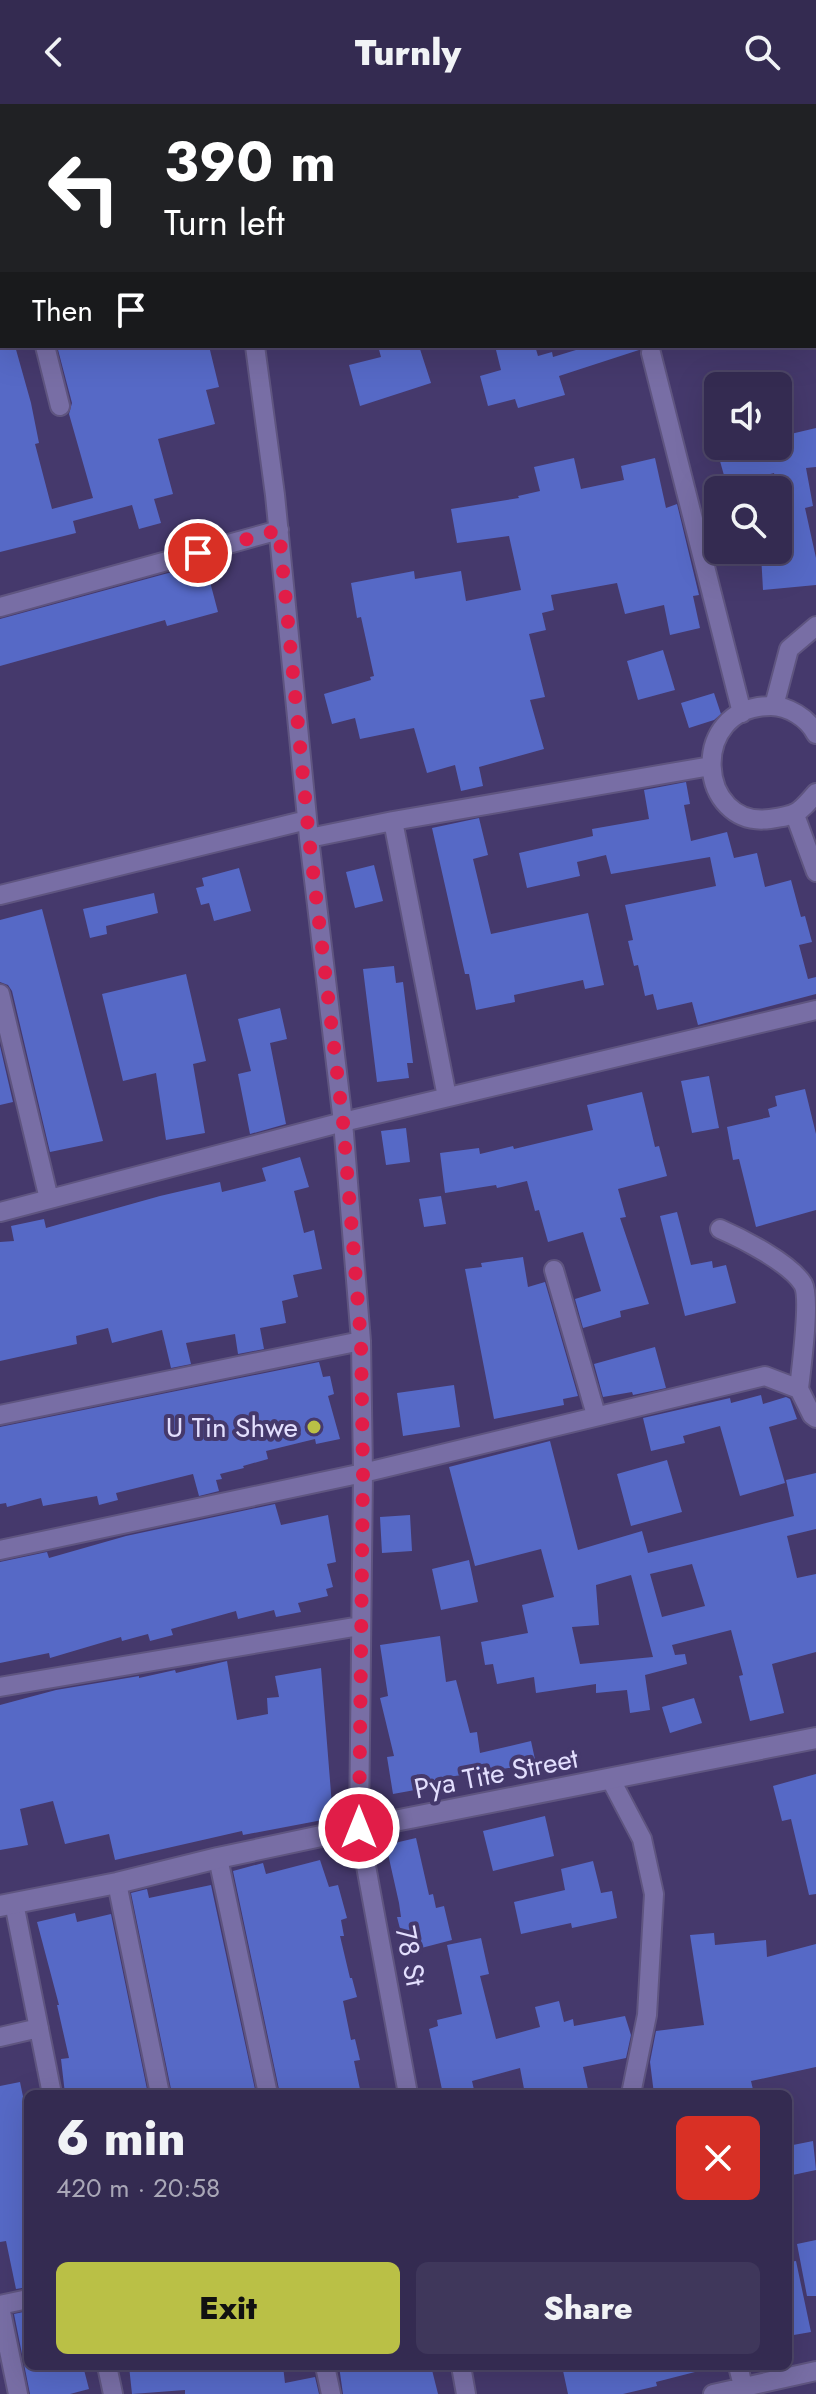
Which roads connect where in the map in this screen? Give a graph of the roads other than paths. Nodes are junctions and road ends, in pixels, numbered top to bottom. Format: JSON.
{"nodes":[{"id":1,"x":46,"y":348,"type":"edge"},
{"id":2,"x":255,"y":348,"type":"edge"},
{"id":3,"x":651,"y":353,"type":"dead end"},
{"id":4,"x":60,"y":406,"type":"dead end"},
{"id":5,"x":279,"y":530,"type":"junction"},
{"id":6,"x":0,"y":607,"type":"edge"},
{"id":7,"x":816,"y":626,"type":"edge"},
{"id":8,"x":774,"y":706,"type":"junction"},
{"id":9,"x":742,"y":713,"type":"junction"},
{"id":10,"x":816,"y":734,"type":"edge"},
{"id":11,"x":711,"y":766,"type":"junction"},
{"id":12,"x":816,"y":793,"type":"edge"},
{"id":13,"x":795,"y":815,"type":"junction"},
{"id":14,"x":393,"y":821,"type":"junction"},
{"id":15,"x":308,"y":829,"type":"junction"},
{"id":16,"x":816,"y":872,"type":"edge"},
{"id":17,"x":0,"y":895,"type":"edge"},
{"id":18,"x":0,"y":994,"type":"edge"},
{"id":19,"x":816,"y":1010,"type":"edge"},
{"id":20,"x":447,"y":1097,"type":"junction"},
{"id":21,"x":343,"y":1122,"type":"junction"},
{"id":22,"x":49,"y":1199,"type":"junction"},
{"id":23,"x":0,"y":1212,"type":"edge"},
{"id":24,"x":720,"y":1229,"type":"dead end"},
{"id":25,"x":554,"y":1270,"type":"dead end"},
{"id":26,"x":361,"y":1341,"type":"junction"},
{"id":27,"x":799,"y":1389,"type":"junction"},
{"id":28,"x":0,"y":1415,"type":"edge"},
{"id":29,"x":596,"y":1415,"type":"junction"},
{"id":30,"x":816,"y":1418,"type":"edge"},
{"id":31,"x":363,"y":1473,"type":"junction"},
{"id":32,"x":0,"y":1550,"type":"edge"},
{"id":33,"x":360,"y":1626,"type":"junction"},
{"id":34,"x":0,"y":1687,"type":"edge"},
{"id":35,"x":816,"y":1738,"type":"edge"},
{"id":36,"x":611,"y":1780,"type":"junction"},
{"id":37,"x":359,"y":1828,"type":"junction"},
{"id":38,"x":218,"y":1858,"type":"junction"},
{"id":39,"x":117,"y":1883,"type":"junction"},
{"id":40,"x":7,"y":1905,"type":"edge"},
{"id":41,"x":39,"y":2028,"type":"junction"},
{"id":42,"x":0,"y":2037,"type":"edge"},
{"id":43,"x":51,"y":2090,"type":"edge"},
{"id":44,"x":159,"y":2090,"type":"edge"},
{"id":45,"x":267,"y":2090,"type":"edge"},
{"id":46,"x":407,"y":2090,"type":"edge"},
{"id":47,"x":632,"y":2090,"type":"edge"},
{"id":48,"x":24,"y":2300,"type":"edge"},
{"id":49,"x":0,"y":2306,"type":"edge"},
{"id":50,"x":108,"y":2370,"type":"edge"},
{"id":51,"x":326,"y":2370,"type":"edge"},
{"id":52,"x":462,"y":2370,"type":"edge"},
{"id":53,"x":739,"y":2370,"type":"edge"},
{"id":54,"x":816,"y":2371,"type":"edge"},
{"id":55,"x":744,"y":2391,"type":"edge"},
{"id":56,"x":18,"y":2394,"type":"edge"},
{"id":57,"x":113,"y":2394,"type":"edge"},
{"id":58,"x":331,"y":2394,"type":"edge"},
{"id":59,"x":466,"y":2394,"type":"edge"},
{"id":60,"x":713,"y":2394,"type":"edge"}],
"edges":[{"from":1,"to":4,"type":"street"},
{"from":2,"to":5,"type":"street","name":"78 St"},
{"from":3,"to":9,"type":"street"},
{"from":5,"to":6,"type":"street"},
{"from":5,"to":15,"type":"street","name":"78 St"},
{"from":7,"to":8,"type":"street"},
{"from":8,"to":9,"type":"street"},
{"from":8,"to":10,"type":"street"},
{"from":9,"to":11,"type":"street"},
{"from":11,"to":13,"type":"street"},
{"from":11,"to":14,"type":"street"},
{"from":12,"to":13,"type":"street"},
{"from":13,"to":16,"type":"street"},
{"from":14,"to":15,"type":"street"},
{"from":14,"to":20,"type":"street"},
{"from":15,"to":17,"type":"street"},
{"from":15,"to":21,"type":"street","name":"78 St"},
{"from":18,"to":22,"type":"street"},
{"from":19,"to":20,"type":"street"},
{"from":20,"to":21,"type":"street"},
{"from":21,"to":22,"type":"street"},
{"from":21,"to":26,"type":"street","name":"78 St"},
{"from":22,"to":23,"type":"street"},
{"from":24,"to":27,"type":"street"},
{"from":25,"to":29,"type":"street"},
{"from":26,"to":28,"type":"street"},
{"from":26,"to":31,"type":"street","name":"78 St"},
{"from":27,"to":29,"type":"street"},
{"from":27,"to":30,"type":"street"},
{"from":29,"to":31,"type":"street"},
{"from":31,"to":32,"type":"street"},
{"from":31,"to":33,"type":"street","name":"78 St"},
{"from":33,"to":34,"type":"street"},
{"from":33,"to":37,"type":"street","name":"78 St"},
{"from":35,"to":36,"type":"street","name":"Pya Tite Street"},
{"from":36,"to":37,"type":"street","name":"Pya Tite Street"},
{"from":36,"to":47,"type":"street"},
{"from":37,"to":38,"type":"street","name":"Pya Tite Street"},
{"from":37,"to":46,"type":"street","name":"78 St"},
{"from":38,"to":39,"type":"street","name":"Pya Tite Street"},
{"from":38,"to":45,"type":"street"},
{"from":39,"to":40,"type":"street","name":"Pya Tite Street"},
{"from":39,"to":44,"type":"street"},
{"from":40,"to":41,"type":"street"},
{"from":41,"to":42,"type":"street"},
{"from":41,"to":43,"type":"street"},
{"from":48,"to":49,"type":"street"},
{"from":49,"to":56,"type":"street"},
{"from":50,"to":57,"type":"street"},
{"from":51,"to":58,"type":"street"},
{"from":52,"to":59,"type":"street"},
{"from":53,"to":55,"type":"street"},
{"from":54,"to":55,"type":"street"},
{"from":55,"to":60,"type":"street"}]}
